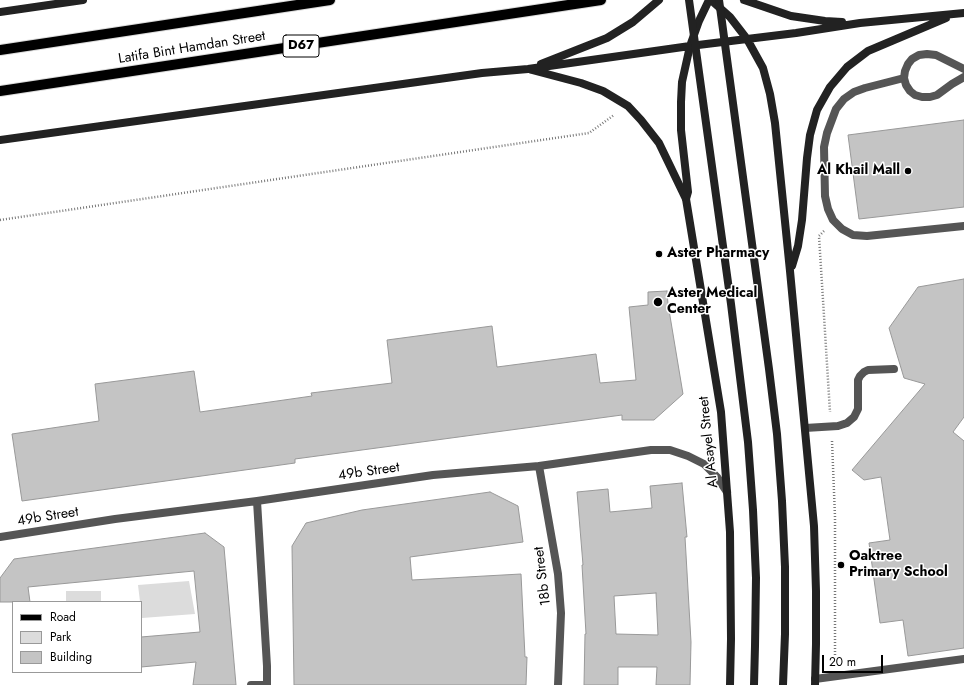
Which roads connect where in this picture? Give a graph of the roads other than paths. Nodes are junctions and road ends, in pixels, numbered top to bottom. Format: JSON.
{"nodes":[{"id":1,"x":84,"y":0,"type":"edge"},
{"id":2,"x":330,"y":0,"type":"edge"},
{"id":3,"x":602,"y":0,"type":"edge"},
{"id":4,"x":659,"y":0,"type":"edge"},
{"id":5,"x":690,"y":0,"type":"edge"},
{"id":6,"x":710,"y":0,"type":"edge"},
{"id":7,"x":719,"y":0,"type":"edge"},
{"id":8,"x":744,"y":0,"type":"edge"},
{"id":9,"x":0,"y":12,"type":"edge"},
{"id":10,"x":964,"y":13,"type":"edge"},
{"id":11,"x":954,"y":15,"type":"junction"},
{"id":12,"x":860,"y":23,"type":"junction"},
{"id":13,"x":747,"y":39,"type":"junction"},
{"id":14,"x":690,"y":46,"type":"junction"},
{"id":15,"x":0,"y":50,"type":"edge"},
{"id":16,"x":528,"y":69,"type":"junction"},
{"id":17,"x":964,"y":69,"type":"edge"},
{"id":18,"x":964,"y":77,"type":"edge"},
{"id":19,"x":904,"y":78,"type":"junction"},
{"id":20,"x":0,"y":91,"type":"edge"},
{"id":21,"x":0,"y":140,"type":"edge"},
{"id":22,"x":686,"y":199,"type":"junction"},
{"id":23,"x":964,"y":226,"type":"edge"},
{"id":24,"x":790,"y":270,"type":"junction"},
{"id":25,"x":894,"y":369,"type":"dead end"},
{"id":26,"x":805,"y":428,"type":"junction"},
{"id":27,"x":539,"y":466,"type":"junction"},
{"id":28,"x":728,"y":492,"type":"junction"},
{"id":29,"x":257,"y":501,"type":"junction"},
{"id":30,"x":0,"y":538,"type":"edge"},
{"id":31,"x":964,"y":659,"type":"edge"},
{"id":32,"x":815,"y":682,"type":"edge"},
{"id":33,"x":251,"y":685,"type":"edge"},
{"id":34,"x":267,"y":685,"type":"edge"},
{"id":35,"x":558,"y":685,"type":"edge"},
{"id":36,"x":730,"y":685,"type":"edge"},
{"id":37,"x":754,"y":685,"type":"edge"},
{"id":38,"x":783,"y":685,"type":"edge"}],
"edges":[{"from":1,"to":9,"type":"street"},
{"from":2,"to":15,"type":"main road","name":"Latifa Bint Hamdan Street"},
{"from":3,"to":20,"type":"main road","name":"Latifa Bint Hamdan Street","number":"D67"},
{"from":4,"to":16,"type":"street"},
{"from":5,"to":37,"type":"street","bridge":true},
{"from":6,"to":13,"type":"street"},
{"from":6,"to":14,"type":"street"},
{"from":7,"to":38,"type":"street","bridge":true},
{"from":8,"to":12,"type":"street"},
{"from":10,"to":11,"type":"street"},
{"from":11,"to":12,"type":"street"},
{"from":11,"to":24,"type":"street"},
{"from":12,"to":13,"type":"street"},
{"from":13,"to":14,"type":"street"},
{"from":13,"to":24,"type":"street"},
{"from":14,"to":16,"type":"street"},
{"from":14,"to":22,"type":"street"},
{"from":16,"to":21,"type":"street"},
{"from":16,"to":22,"type":"street"},
{"from":17,"to":19,"type":"street"},
{"from":18,"to":19,"type":"street"},
{"from":19,"to":23,"type":"street"},
{"from":22,"to":28,"type":"street","name":"Al Asayel Street"},
{"from":24,"to":26,"type":"street"},
{"from":25,"to":26,"type":"street"},
{"from":26,"to":32,"type":"street"},
{"from":27,"to":28,"type":"street","name":"49b Street"},
{"from":27,"to":29,"type":"street","name":"49b Street"},
{"from":27,"to":35,"type":"street","name":"18b Street"},
{"from":28,"to":36,"type":"street","name":"Al Asayel Street"},
{"from":29,"to":30,"type":"street","name":"49b Street"},
{"from":29,"to":34,"type":"street"},
{"from":31,"to":32,"type":"street"},
{"from":33,"to":34,"type":"street"}]}
